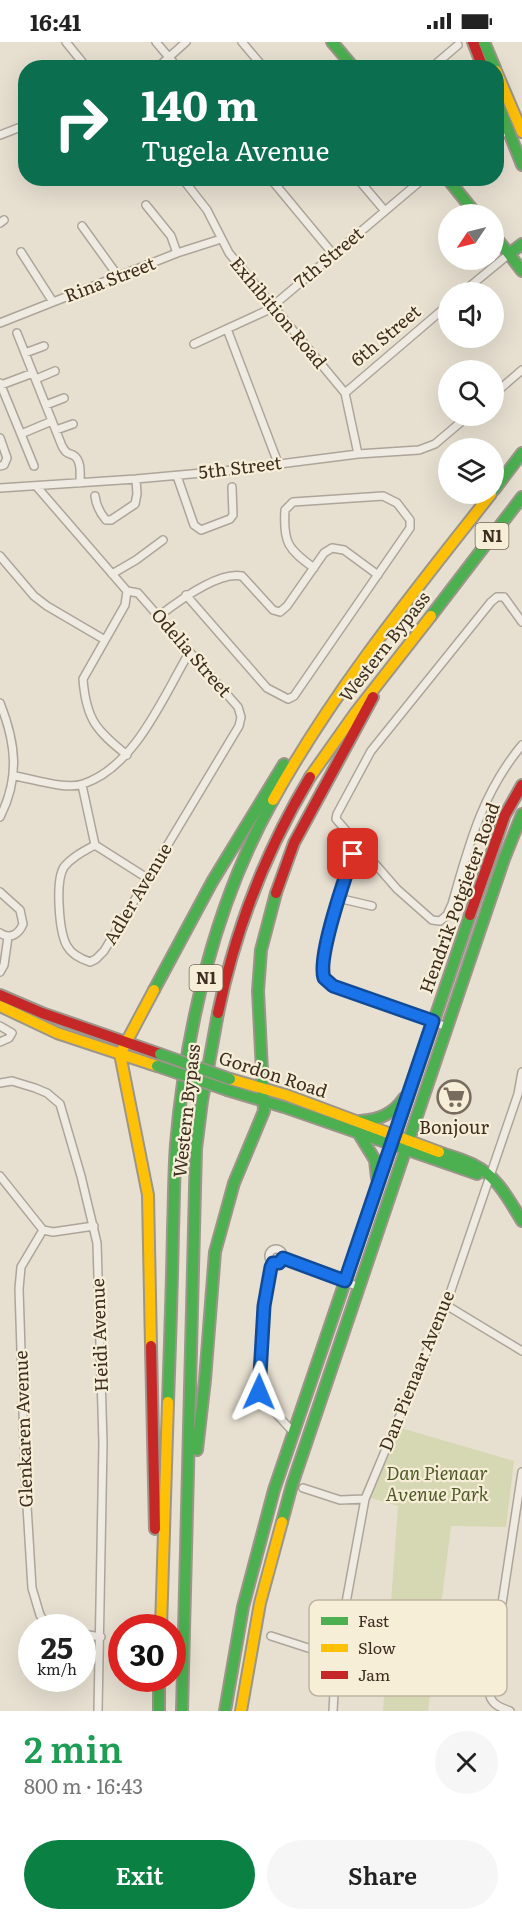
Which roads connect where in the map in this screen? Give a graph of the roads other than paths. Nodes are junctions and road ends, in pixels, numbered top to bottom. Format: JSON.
{"nodes":[{"id":1,"x":66,"y":42,"type":"edge"},
{"id":2,"x":156,"y":42,"type":"edge"},
{"id":3,"x":186,"y":42,"type":"edge"},
{"id":4,"x":242,"y":42,"type":"edge"},
{"id":5,"x":332,"y":42,"type":"edge"},
{"id":6,"x":472,"y":42,"type":"edge"},
{"id":7,"x":484,"y":42,"type":"edge"},
{"id":8,"x":458,"y":45,"type":"dead end"},
{"id":9,"x":169,"y":57,"type":"junction"},
{"id":10,"x":81,"y":60,"type":"edge"},
{"id":11,"x":166,"y":60,"type":"edge"},
{"id":12,"x":171,"y":60,"type":"edge"},
{"id":13,"x":257,"y":60,"type":"edge"},
{"id":14,"x":347,"y":60,"type":"edge"},
{"id":15,"x":440,"y":60,"type":"edge"},
{"id":16,"x":480,"y":60,"type":"edge"},
{"id":17,"x":492,"y":60,"type":"edge"},
{"id":18,"x":504,"y":87,"type":"edge"},
{"id":19,"x":521,"y":124,"type":"edge"},
{"id":20,"x":18,"y":128,"type":"edge"},
{"id":21,"x":504,"y":133,"type":"edge"},
{"id":22,"x":0,"y":135,"type":"edge"},
{"id":23,"x":504,"y":136,"type":"edge"},
{"id":24,"x":522,"y":165,"type":"edge"},
{"id":25,"x":188,"y":186,"type":"edge"},
{"id":26,"x":277,"y":186,"type":"edge"},
{"id":27,"x":364,"y":186,"type":"edge"},
{"id":28,"x":415,"y":186,"type":"edge"},
{"id":29,"x":454,"y":186,"type":"edge"},
{"id":30,"x":469,"y":204,"type":"edge"},
{"id":31,"x":146,"y":205,"type":"dead end"},
{"id":32,"x":385,"y":211,"type":"junction"},
{"id":33,"x":82,"y":226,"type":"dead end"},
{"id":34,"x":221,"y":238,"type":"junction"},
{"id":35,"x":522,"y":244,"type":"edge"},
{"id":36,"x":504,"y":248,"type":"edge"},
{"id":37,"x":21,"y":252,"type":"dead end"},
{"id":38,"x":177,"y":253,"type":"junction"},
{"id":39,"x":333,"y":254,"type":"junction"},
{"id":40,"x":509,"y":254,"type":"junction"},
{"id":41,"x":522,"y":271,"type":"edge"},
{"id":42,"x":118,"y":276,"type":"junction"},
{"id":43,"x":475,"y":282,"type":"edge"},
{"id":44,"x":53,"y":302,"type":"junction"},
{"id":45,"x":272,"y":306,"type":"junction"},
{"id":46,"x":438,"y":314,"type":"edge"},
{"id":47,"x":0,"y":323,"type":"edge"},
{"id":48,"x":227,"y":329,"type":"junction"},
{"id":49,"x":17,"y":333,"type":"dead end"},
{"id":50,"x":194,"y":344,"type":"dead end"},
{"id":51,"x":44,"y":346,"type":"dead end"},
{"id":52,"x":25,"y":353,"type":"junction"},
{"id":53,"x":522,"y":370,"type":"edge"},
{"id":54,"x":55,"y":371,"type":"dead end"},
{"id":55,"x":34,"y":376,"type":"junction"},
{"id":56,"x":0,"y":384,"type":"edge"},
{"id":57,"x":504,"y":385,"type":"edge"},
{"id":58,"x":345,"y":393,"type":"junction"},
{"id":59,"x":64,"y":398,"type":"dead end"},
{"id":60,"x":46,"y":405,"type":"junction"},
{"id":61,"x":52,"y":422,"type":"junction"},
{"id":62,"x":73,"y":424,"type":"dead end"},
{"id":63,"x":456,"y":426,"type":"edge"},
{"id":64,"x":56,"y":430,"type":"junction"},
{"id":65,"x":21,"y":435,"type":"junction"},
{"id":66,"x":0,"y":438,"type":"edge"},
{"id":67,"x":522,"y":453,"type":"edge"},
{"id":68,"x":358,"y":454,"type":"junction"},
{"id":69,"x":278,"y":463,"type":"junction"},
{"id":70,"x":0,"y":466,"type":"edge"},
{"id":71,"x":34,"y":466,"type":"dead end"},
{"id":72,"x":177,"y":476,"type":"junction"},
{"id":73,"x":504,"y":477,"type":"edge"},
{"id":74,"x":136,"y":479,"type":"junction"},
{"id":75,"x":80,"y":483,"type":"junction"},
{"id":76,"x":38,"y":486,"type":"junction"},
{"id":77,"x":232,"y":487,"type":"dead end"},
{"id":78,"x":0,"y":488,"type":"edge"},
{"id":79,"x":95,"y":496,"type":"dead end"},
{"id":80,"x":522,"y":496,"type":"edge"},
{"id":81,"x":482,"y":504,"type":"edge"},
{"id":82,"x":163,"y":540,"type":"dead end"},
{"id":83,"x":0,"y":556,"type":"edge"},
{"id":84,"x":314,"y":568,"type":"junction"},
{"id":85,"x":112,"y":574,"type":"junction"},
{"id":86,"x":378,"y":575,"type":"junction"},
{"id":87,"x":127,"y":591,"type":"junction"},
{"id":88,"x":186,"y":595,"type":"junction"},
{"id":89,"x":159,"y":616,"type":"junction"},
{"id":90,"x":522,"y":622,"type":"edge"},
{"id":91,"x":105,"y":640,"type":"junction"},
{"id":92,"x":189,"y":653,"type":"junction"},
{"id":93,"x":375,"y":686,"type":"junction"},
{"id":94,"x":0,"y":703,"type":"edge"},
{"id":95,"x":321,"y":717,"type":"junction"},
{"id":96,"x":239,"y":726,"type":"joint"},
{"id":97,"x":522,"y":745,"type":"edge"},
{"id":98,"x":127,"y":755,"type":"junction"},
{"id":99,"x":15,"y":776,"type":"junction"},
{"id":100,"x":82,"y":785,"type":"junction"},
{"id":101,"x":522,"y":785,"type":"edge"},
{"id":102,"x":522,"y":814,"type":"edge"},
{"id":103,"x":0,"y":818,"type":"edge"},
{"id":104,"x":95,"y":845,"type":"junction"},
{"id":105,"x":353,"y":854,"type":"dead end"},
{"id":106,"x":147,"y":878,"type":"junction"},
{"id":107,"x":0,"y":892,"type":"edge"},
{"id":108,"x":338,"y":898,"type":"junction"},
{"id":109,"x":372,"y":906,"type":"dead end"},
{"id":110,"x":0,"y":933,"type":"edge"},
{"id":111,"x":8,"y":938,"type":"junction"},
{"id":112,"x":0,"y":972,"type":"edge"},
{"id":113,"x":0,"y":995,"type":"edge"},
{"id":114,"x":0,"y":1006,"type":"edge"},
{"id":115,"x":433,"y":1021,"type":"junction"},
{"id":116,"x":0,"y":1026,"type":"edge"},
{"id":117,"x":447,"y":1027,"type":"junction"},
{"id":118,"x":0,"y":1042,"type":"edge"},
{"id":119,"x":125,"y":1042,"type":"junction"},
{"id":120,"x":120,"y":1054,"type":"junction"},
{"id":121,"x":522,"y":1072,"type":"edge"},
{"id":122,"x":415,"y":1074,"type":"junction"},
{"id":123,"x":0,"y":1083,"type":"edge"},
{"id":124,"x":266,"y":1088,"type":"junction"},
{"id":125,"x":520,"y":1095,"type":"edge"},
{"id":126,"x":265,"y":1101,"type":"junction"},
{"id":127,"x":356,"y":1122,"type":"junction"},
{"id":128,"x":359,"y":1134,"type":"junction"},
{"id":129,"x":394,"y":1140,"type":"junction"},
{"id":130,"x":407,"y":1145,"type":"junction"},
{"id":131,"x":0,"y":1176,"type":"edge"},
{"id":132,"x":489,"y":1177,"type":"junction"},
{"id":133,"x":372,"y":1205,"type":"junction"},
{"id":134,"x":519,"y":1217,"type":"edge"},
{"id":135,"x":94,"y":1226,"type":"junction"},
{"id":136,"x":43,"y":1230,"type":"junction"},
{"id":137,"x":283,"y":1258,"type":"junction"},
{"id":138,"x":273,"y":1263,"type":"junction"},
{"id":139,"x":345,"y":1281,"type":"junction"},
{"id":140,"x":359,"y":1287,"type":"junction"},
{"id":141,"x":446,"y":1305,"type":"junction"},
{"id":142,"x":522,"y":1351,"type":"edge"},
{"id":143,"x":293,"y":1432,"type":"junction"},
{"id":144,"x":522,"y":1472,"type":"edge"},
{"id":145,"x":303,"y":1488,"type":"dead end"},
{"id":146,"x":365,"y":1499,"type":"junction"},
{"id":147,"x":187,"y":1528,"type":"junction"},
{"id":148,"x":346,"y":1600,"type":"edge"},
{"id":149,"x":503,"y":1600,"type":"edge"},
{"id":150,"x":40,"y":1614,"type":"edge"},
{"id":151,"x":159,"y":1614,"type":"edge"},
{"id":152,"x":159,"y":1614,"type":"edge"},
{"id":153,"x":96,"y":1636,"type":"edge"},
{"id":154,"x":271,"y":1636,"type":"dead end"},
{"id":155,"x":101,"y":1637,"type":"junction"},
{"id":156,"x":309,"y":1648,"type":"edge"},
{"id":157,"x":159,"y":1692,"type":"edge"},
{"id":158,"x":334,"y":1696,"type":"edge"},
{"id":159,"x":490,"y":1696,"type":"edge"},
{"id":160,"x":98,"y":1711,"type":"edge"},
{"id":161,"x":159,"y":1711,"type":"edge"},
{"id":162,"x":182,"y":1711,"type":"edge"},
{"id":163,"x":225,"y":1711,"type":"edge"},
{"id":164,"x":241,"y":1711,"type":"edge"},
{"id":165,"x":333,"y":1711,"type":"edge"},
{"id":166,"x":510,"y":1711,"type":"edge"}],
"edges":[{"from":1,"to":10,"type":"street"},
{"from":2,"to":9,"type":"street"},
{"from":3,"to":9,"type":"street"},
{"from":4,"to":13,"type":"street"},
{"from":5,"to":14,"type":"main road"},
{"from":6,"to":16,"type":"main road"},
{"from":7,"to":17,"type":"main road"},
{"from":8,"to":15,"type":"street"},
{"from":9,"to":11,"type":"street"},
{"from":9,"to":12,"type":"street"},
{"from":18,"to":19,"type":"main road"},
{"from":19,"to":21,"type":"street"},
{"from":20,"to":22,"type":"street"},
{"from":23,"to":24,"type":"main road"},
{"from":25,"to":34,"type":"street","name":"Exhibition Road"},
{"from":26,"to":39,"type":"street"},
{"from":27,"to":32,"type":"street"},
{"from":28,"to":32,"type":"street","name":"7th Street"},
{"from":29,"to":30,"type":"main road"},
{"from":31,"to":38,"type":"street"},
{"from":32,"to":39,"type":"street","name":"7th Street"},
{"from":33,"to":42,"type":"street"},
{"from":34,"to":38,"type":"street","name":"Rina Street"},
{"from":34,"to":45,"type":"street","name":"Exhibition Road"},
{"from":35,"to":40,"type":"main road"},
{"from":36,"to":40,"type":"main road"},
{"from":37,"to":44,"type":"street"},
{"from":38,"to":42,"type":"street","name":"Rina Street"},
{"from":39,"to":45,"type":"street","name":"7th Street"},
{"from":40,"to":41,"type":"main road"},
{"from":40,"to":43,"type":"street"},
{"from":42,"to":44,"type":"street","name":"Rina Street"},
{"from":44,"to":47,"type":"street","name":"Rina Street"},
{"from":45,"to":48,"type":"street","name":"7th Street"},
{"from":45,"to":58,"type":"street","name":"Exhibition Road"},
{"from":46,"to":58,"type":"street","name":"6th Street"},
{"from":48,"to":50,"type":"street","name":"7th Street"},
{"from":48,"to":69,"type":"street"},
{"from":49,"to":52,"type":"street"},
{"from":51,"to":52,"type":"street"},
{"from":52,"to":55,"type":"street"},
{"from":53,"to":57,"type":"street"},
{"from":54,"to":55,"type":"street"},
{"from":55,"to":56,"type":"street"},
{"from":55,"to":60,"type":"street"},
{"from":56,"to":65,"type":"street"},
{"from":58,"to":68,"type":"street","name":"Exhibition Road"},
{"from":59,"to":60,"type":"street"},
{"from":60,"to":61,"type":"street"},
{"from":61,"to":64,"type":"street"},
{"from":61,"to":65,"type":"street"},
{"from":62,"to":64,"type":"street"},
{"from":63,"to":68,"type":"street","name":"5th Street"},
{"from":64,"to":75,"type":"street"},
{"from":65,"to":71,"type":"street"},
{"from":66,"to":70,"type":"street"},
{"from":67,"to":73,"type":"main road"},
{"from":68,"to":69,"type":"street","name":"5th Street"},
{"from":69,"to":72,"type":"street","name":"5th Street"},
{"from":72,"to":74,"type":"street","name":"5th Street"},
{"from":72,"to":77,"type":"street"},
{"from":74,"to":75,"type":"street","name":"5th Street"},
{"from":74,"to":79,"type":"street"},
{"from":75,"to":76,"type":"street","name":"5th Street"},
{"from":76,"to":78,"type":"street","name":"5th Street"},
{"from":76,"to":85,"type":"street","name":"Odelia Street"},
{"from":80,"to":93,"type":"main road","name":"Western Bypass","number":"N1"},
{"from":81,"to":95,"type":"main road","name":"Western Bypass","number":"N1"},
{"from":82,"to":85,"type":"street"},
{"from":83,"to":91,"type":"street"},
{"from":84,"to":86,"type":"street"},
{"from":84,"to":86,"type":"street"},
{"from":84,"to":88,"type":"street"},
{"from":85,"to":87,"type":"street","name":"Odelia Street"},
{"from":86,"to":88,"type":"street"},
{"from":87,"to":89,"type":"street","name":"Odelia Street"},
{"from":87,"to":91,"type":"street"},
{"from":88,"to":89,"type":"street"},
{"from":89,"to":92,"type":"street","name":"Odelia Street"},
{"from":90,"to":97,"type":"street"},
{"from":91,"to":98,"type":"street"},
{"from":92,"to":96,"type":"street","name":"Odelia Street"},
{"from":92,"to":98,"type":"street"},
{"from":93,"to":124,"type":"main road"},
{"from":93,"to":147,"type":"main road","name":"Western Bypass","number":"N1"},
{"from":94,"to":99,"type":"street"},
{"from":95,"to":119,"type":"main road"},
{"from":95,"to":151,"type":"main road","name":"Western Bypass","number":"N1"},
{"from":96,"to":106,"type":"street","name":"Adler Avenue"},
{"from":98,"to":100,"type":"street"},
{"from":99,"to":100,"type":"street"},
{"from":99,"to":103,"type":"street"},
{"from":100,"to":104,"type":"street"},
{"from":101,"to":115,"type":"main road","name":"Hendrik Potgieter Road"},
{"from":102,"to":117,"type":"main road","name":"Hendrik Potgieter Road"},
{"from":104,"to":106,"type":"street"},
{"from":104,"to":106,"type":"street","name":"Adler Avenue"},
{"from":105,"to":108,"type":"street"},
{"from":107,"to":111,"type":"street"},
{"from":108,"to":109,"type":"street"},
{"from":108,"to":115,"type":"street"},
{"from":110,"to":111,"type":"street"},
{"from":111,"to":112,"type":"street"},
{"from":113,"to":119,"type":"main road","name":"Gordon Road"},
{"from":114,"to":120,"type":"main road","name":"Gordon Road"},
{"from":115,"to":117,"type":"street"},
{"from":115,"to":122,"type":"main road","name":"Hendrik Potgieter Road"},
{"from":116,"to":118,"type":"street"},
{"from":117,"to":130,"type":"main road","name":"Hendrik Potgieter Road"},
{"from":119,"to":120,"type":"main road"},
{"from":119,"to":124,"type":"main road","name":"Gordon Road","bridge":true},
{"from":120,"to":126,"type":"main road","name":"Gordon Road","bridge":true},
{"from":120,"to":152,"type":"main road"},
{"from":121,"to":125,"type":"street","name":"Dan Pienaar Avenue"},
{"from":122,"to":127,"type":"main road"},
{"from":122,"to":129,"type":"main road","name":"Hendrik Potgieter Road"},
{"from":123,"to":135,"type":"street","name":"Heidi Avenue"},
{"from":124,"to":126,"type":"main road"},
{"from":124,"to":127,"type":"main road","name":"Gordon Road"},
{"from":125,"to":132,"type":"street","name":"Dan Pienaar Avenue"},
{"from":126,"to":128,"type":"main road","name":"Gordon Road"},
{"from":126,"to":147,"type":"main road"},
{"from":127,"to":129,"type":"main road","name":"Gordon Road"},
{"from":128,"to":129,"type":"main road","name":"Gordon Road"},
{"from":128,"to":133,"type":"main road"},
{"from":129,"to":130,"type":"main road","name":"Gordon Road"},
{"from":129,"to":133,"type":"main road","name":"Hendrik Potgieter Road"},
{"from":130,"to":132,"type":"main road","name":"Gordon Road"},
{"from":130,"to":140,"type":"main road","name":"Hendrik Potgieter Road"},
{"from":131,"to":136,"type":"street"},
{"from":132,"to":134,"type":"main road","name":"Gordon Road"},
{"from":132,"to":141,"type":"street","name":"Dan Pienaar Avenue"},
{"from":133,"to":139,"type":"main road","name":"Hendrik Potgieter Road"},
{"from":135,"to":136,"type":"street"},
{"from":135,"to":155,"type":"street","name":"Heidi Avenue"},
{"from":136,"to":150,"type":"street","name":"Glenkaren Avenue"},
{"from":137,"to":138,"type":"street"},
{"from":137,"to":138,"type":"street"},
{"from":137,"to":139,"type":"street"},
{"from":138,"to":143,"type":"street"},
{"from":139,"to":140,"type":"street"},
{"from":139,"to":143,"type":"main road","name":"Hendrik Potgieter Road"},
{"from":140,"to":164,"type":"main road","name":"Hendrik Potgieter Road"},
{"from":141,"to":142,"type":"street"},
{"from":141,"to":146,"type":"street","name":"Dan Pienaar Avenue"},
{"from":143,"to":163,"type":"main road","name":"Hendrik Potgieter Road"},
{"from":144,"to":149,"type":"street"},
{"from":145,"to":146,"type":"street"},
{"from":146,"to":148,"type":"street","name":"Dan Pienaar Avenue"},
{"from":147,"to":162,"type":"main road","name":"Western Bypass","number":"N1"},
{"from":153,"to":155,"type":"street"},
{"from":154,"to":156,"type":"street"},
{"from":155,"to":160,"type":"street","name":"Heidi Avenue"},
{"from":157,"to":161,"type":"main road"},
{"from":158,"to":165,"type":"street","name":"Dan Pienaar Avenue"},
{"from":159,"to":166,"type":"street"}]}
